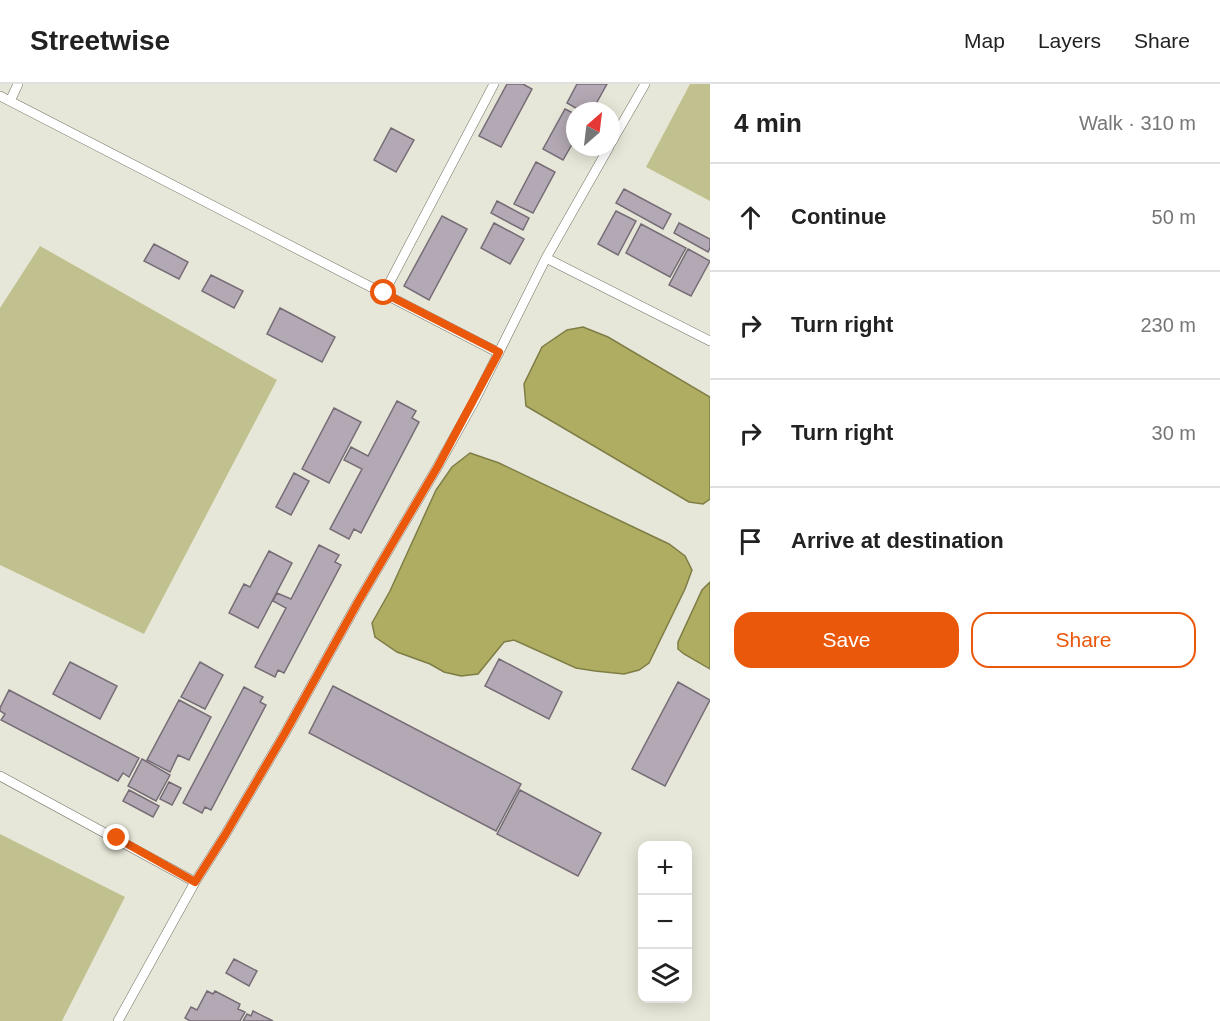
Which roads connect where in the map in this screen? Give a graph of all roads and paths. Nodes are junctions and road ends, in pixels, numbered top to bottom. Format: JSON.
{"nodes":[{"id":1,"x":18,"y":84,"type":"edge"},
{"id":2,"x":494,"y":84,"type":"edge"},
{"id":3,"x":645,"y":84,"type":"edge"},
{"id":4,"x":0,"y":96,"type":"edge"},
{"id":5,"x":10,"y":101,"type":"junction"},
{"id":6,"x":620,"y":128,"type":"edge"},
{"id":7,"x":604,"y":156,"type":"edge"},
{"id":8,"x":546,"y":258,"type":"junction"},
{"id":9,"x":384,"y":293,"type":"junction"},
{"id":10,"x":710,"y":341,"type":"edge"},
{"id":11,"x":499,"y":352,"type":"junction"},
{"id":12,"x":0,"y":776,"type":"edge"},
{"id":13,"x":195,"y":882,"type":"junction"},
{"id":14,"x":118,"y":1021,"type":"edge"}],
"edges":[{"from":1,"to":5,"type":"lane"},
{"from":2,"to":9,"type":"lane"},
{"from":3,"to":6,"type":"lane"},
{"from":4,"to":5,"type":"lane"},
{"from":5,"to":9,"type":"lane"},
{"from":7,"to":8,"type":"lane"},
{"from":8,"to":10,"type":"lane"},
{"from":8,"to":11,"type":"lane"},
{"from":9,"to":11,"type":"lane"},
{"from":11,"to":13,"type":"lane"},
{"from":12,"to":13,"type":"lane"},
{"from":13,"to":14,"type":"lane"}]}
